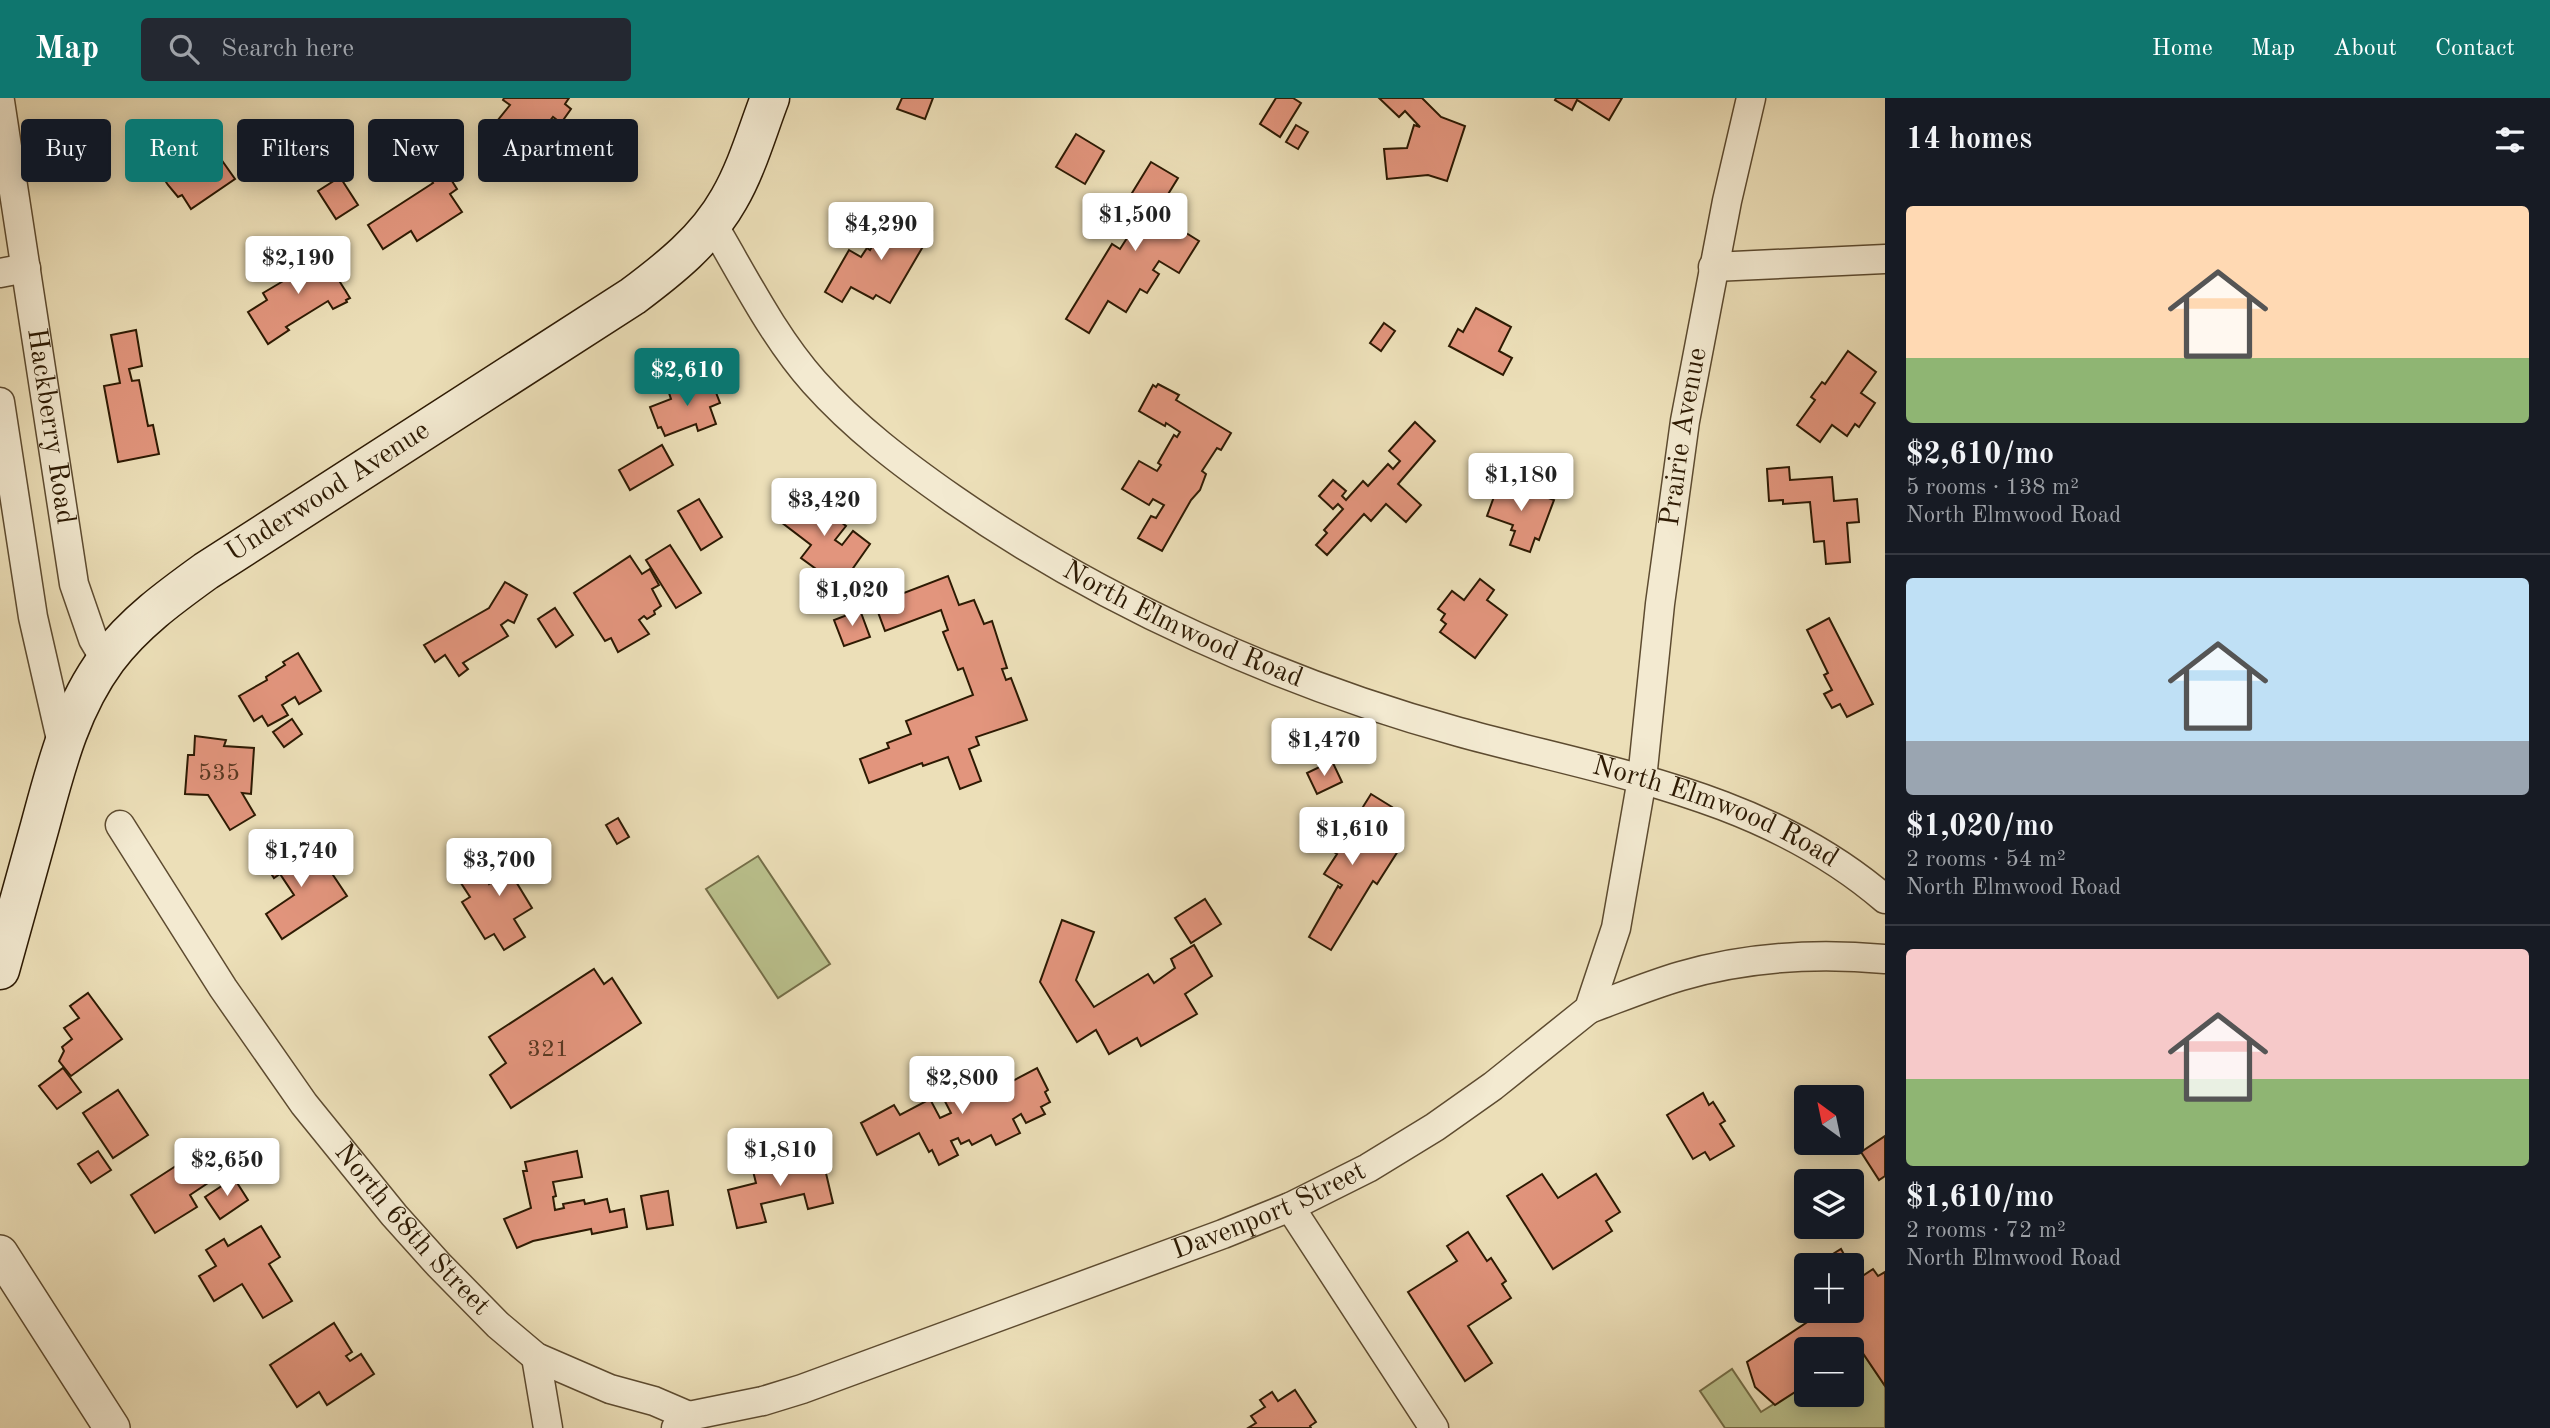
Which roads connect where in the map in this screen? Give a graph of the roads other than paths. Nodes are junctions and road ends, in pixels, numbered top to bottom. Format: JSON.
{"nodes":[{"id":1,"x":770,"y":98,"type":"edge"},
{"id":2,"x":1751,"y":98,"type":"edge"},
{"id":3,"x":0,"y":102,"type":"edge"},
{"id":4,"x":712,"y":223,"type":"junction"},
{"id":5,"x":1885,"y":259,"type":"edge"},
{"id":6,"x":1713,"y":267,"type":"junction"},
{"id":7,"x":13,"y":271,"type":"edge"},
{"id":8,"x":0,"y":402,"type":"edge"},
{"id":9,"x":106,"y":661,"type":"junction"},
{"id":10,"x":62,"y":744,"type":"junction"},
{"id":11,"x":1642,"y":779,"type":"junction"},
{"id":12,"x":120,"y":825,"type":"dead end"},
{"id":13,"x":1885,"y":899,"type":"edge"},
{"id":14,"x":1885,"y":959,"type":"edge"},
{"id":15,"x":0,"y":970,"type":"edge"},
{"id":16,"x":1589,"y":1009,"type":"junction"},
{"id":17,"x":1290,"y":1207,"type":"junction"},
{"id":18,"x":0,"y":1253,"type":"edge"},
{"id":19,"x":0,"y":1286,"type":"edge"},
{"id":20,"x":44,"y":1321,"type":"junction"},
{"id":21,"x":536,"y":1357,"type":"junction"},
{"id":22,"x":682,"y":1422,"type":"edge"},
{"id":23,"x":112,"y":1428,"type":"edge"},
{"id":24,"x":548,"y":1428,"type":"edge"},
{"id":25,"x":1434,"y":1428,"type":"edge"}],
"edges":[{"from":1,"to":4,"type":"main road","name":"Underwood Avenue"},
{"from":2,"to":6,"type":"street","name":"Prairie Avenue"},
{"from":3,"to":7,"type":"street","name":"Hackberry Road"},
{"from":4,"to":9,"type":"main road","name":"Underwood Avenue"},
{"from":4,"to":11,"type":"street","name":"North Elmwood Road"},
{"from":5,"to":6,"type":"street"},
{"from":6,"to":11,"type":"street","name":"Prairie Avenue"},
{"from":7,"to":9,"type":"street","name":"Hackberry Road"},
{"from":8,"to":10,"type":"street","name":"Hackberry Road"},
{"from":9,"to":10,"type":"main road","name":"Underwood Avenue"},
{"from":10,"to":15,"type":"main road","name":"Underwood Avenue"},
{"from":11,"to":13,"type":"street","name":"North Elmwood Road"},
{"from":11,"to":16,"type":"street"},
{"from":12,"to":21,"type":"street","name":"North 68th Street"},
{"from":14,"to":16,"type":"street"},
{"from":16,"to":17,"type":"street","name":"Davenport Street"},
{"from":17,"to":22,"type":"street","name":"Davenport Street"},
{"from":17,"to":25,"type":"street"},
{"from":18,"to":20,"type":"street"},
{"from":19,"to":20,"type":"street"},
{"from":20,"to":23,"type":"street"},
{"from":21,"to":22,"type":"street","name":"Davenport Street"},
{"from":21,"to":24,"type":"street"}]}
